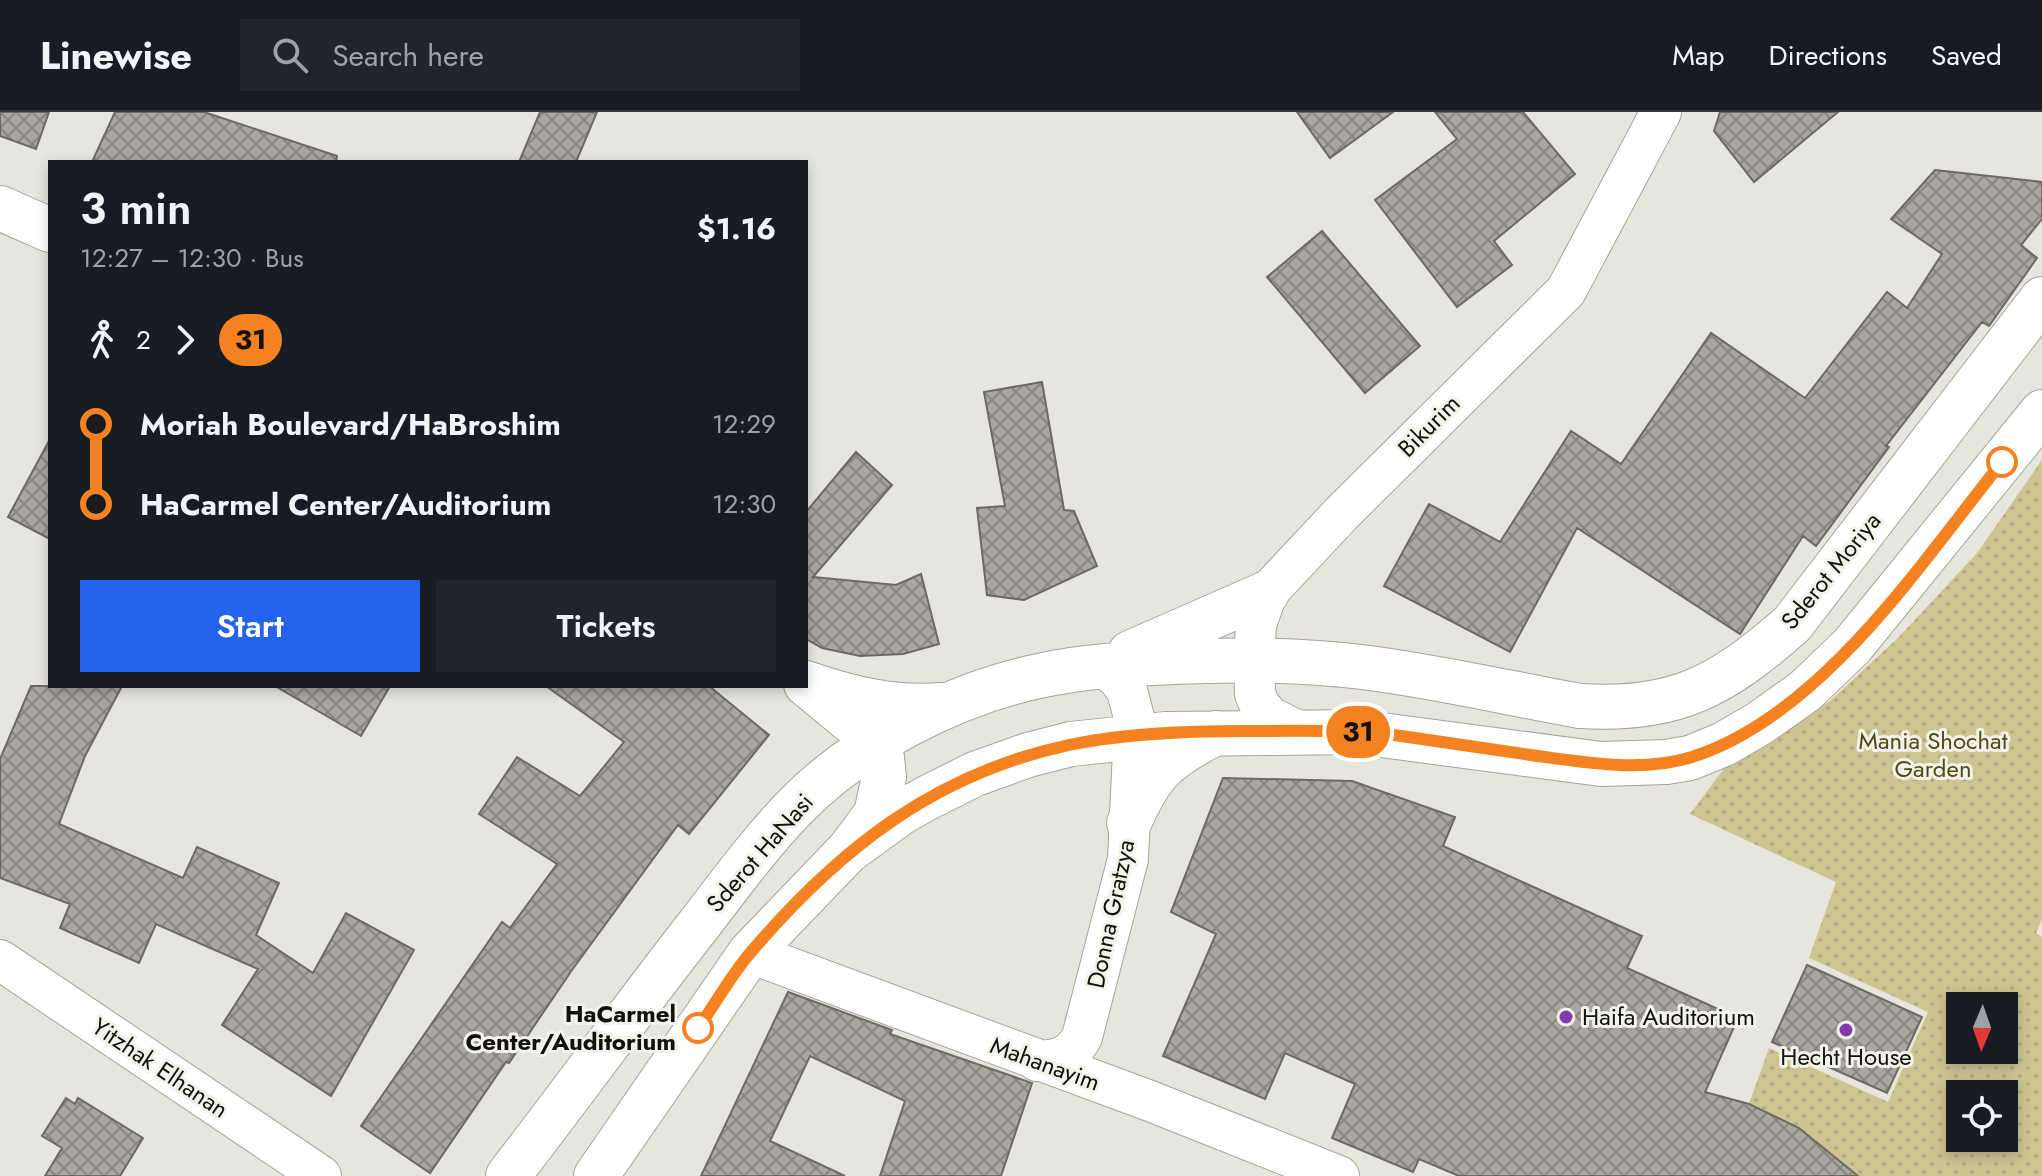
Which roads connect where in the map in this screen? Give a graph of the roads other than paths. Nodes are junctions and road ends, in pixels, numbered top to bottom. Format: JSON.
{"nodes":[{"id":1,"x":1661,"y":112,"type":"edge"},
{"id":2,"x":0,"y":208,"type":"edge"},
{"id":3,"x":48,"y":229,"type":"edge"},
{"id":4,"x":2042,"y":299,"type":"edge"},
{"id":5,"x":2042,"y":412,"type":"edge"},
{"id":6,"x":1267,"y":593,"type":"junction"},
{"id":7,"x":1254,"y":658,"type":"junction"},
{"id":8,"x":1100,"y":665,"type":"junction"},
{"id":9,"x":808,"y":684,"type":"edge"},
{"id":10,"x":808,"y":685,"type":"edge"},
{"id":11,"x":949,"y":705,"type":"junction"},
{"id":12,"x":1220,"y":731,"type":"junction"},
{"id":13,"x":1298,"y":731,"type":"junction"},
{"id":14,"x":1134,"y":736,"type":"junction"},
{"id":15,"x":872,"y":745,"type":"junction"},
{"id":16,"x":1129,"y":823,"type":"junction"},
{"id":17,"x":847,"y":852,"type":"junction"},
{"id":18,"x":750,"y":953,"type":"junction"},
{"id":19,"x":0,"y":960,"type":"edge"},
{"id":20,"x":1087,"y":1020,"type":"junction"},
{"id":21,"x":1037,"y":1061,"type":"junction"},
{"id":22,"x":1150,"y":1101,"type":"junction"},
{"id":23,"x":321,"y":1176,"type":"edge"},
{"id":24,"x":508,"y":1176,"type":"edge"},
{"id":25,"x":596,"y":1176,"type":"edge"},
{"id":26,"x":1339,"y":1176,"type":"edge"}],
"edges":[{"from":1,"to":6,"type":"street","name":"Bikurim"},
{"from":2,"to":3,"type":"main road"},
{"from":4,"to":7,"type":"main road","name":"Sderot Moriya"},
{"from":5,"to":13,"type":"main road"},
{"from":6,"to":7,"type":"street","name":"Bikurim"},
{"from":6,"to":8,"type":"main road"},
{"from":7,"to":8,"type":"main road","name":"Sderot HaNasi"},
{"from":7,"to":13,"type":"street","name":"Bikurim"},
{"from":8,"to":11,"type":"main road","name":"Sderot HaNasi"},
{"from":8,"to":14,"type":"street","name":"Donna Gratzya"},
{"from":9,"to":11,"type":"main road"},
{"from":10,"to":15,"type":"main road"},
{"from":11,"to":15,"type":"main road","name":"Sderot HaNasi"},
{"from":12,"to":13,"type":"main road"},
{"from":12,"to":14,"type":"main road"},
{"from":12,"to":16,"type":"main road"},
{"from":14,"to":16,"type":"street","name":"Donna Gratzya"},
{"from":14,"to":17,"type":"main road"},
{"from":15,"to":17,"type":"main road"},
{"from":15,"to":24,"type":"main road","name":"Sderot HaNasi"},
{"from":16,"to":20,"type":"street","name":"Donna Gratzya"},
{"from":17,"to":18,"type":"main road"},
{"from":18,"to":21,"type":"street","name":"Mahanayim"},
{"from":18,"to":25,"type":"main road"},
{"from":19,"to":23,"type":"street","name":"Yitzhak Elhanan"},
{"from":20,"to":21,"type":"street"},
{"from":20,"to":22,"type":"street","name":"Donna Gratzya"},
{"from":21,"to":22,"type":"street","name":"Mahanayim"},
{"from":22,"to":26,"type":"street","name":"Mahanayim"}]}
